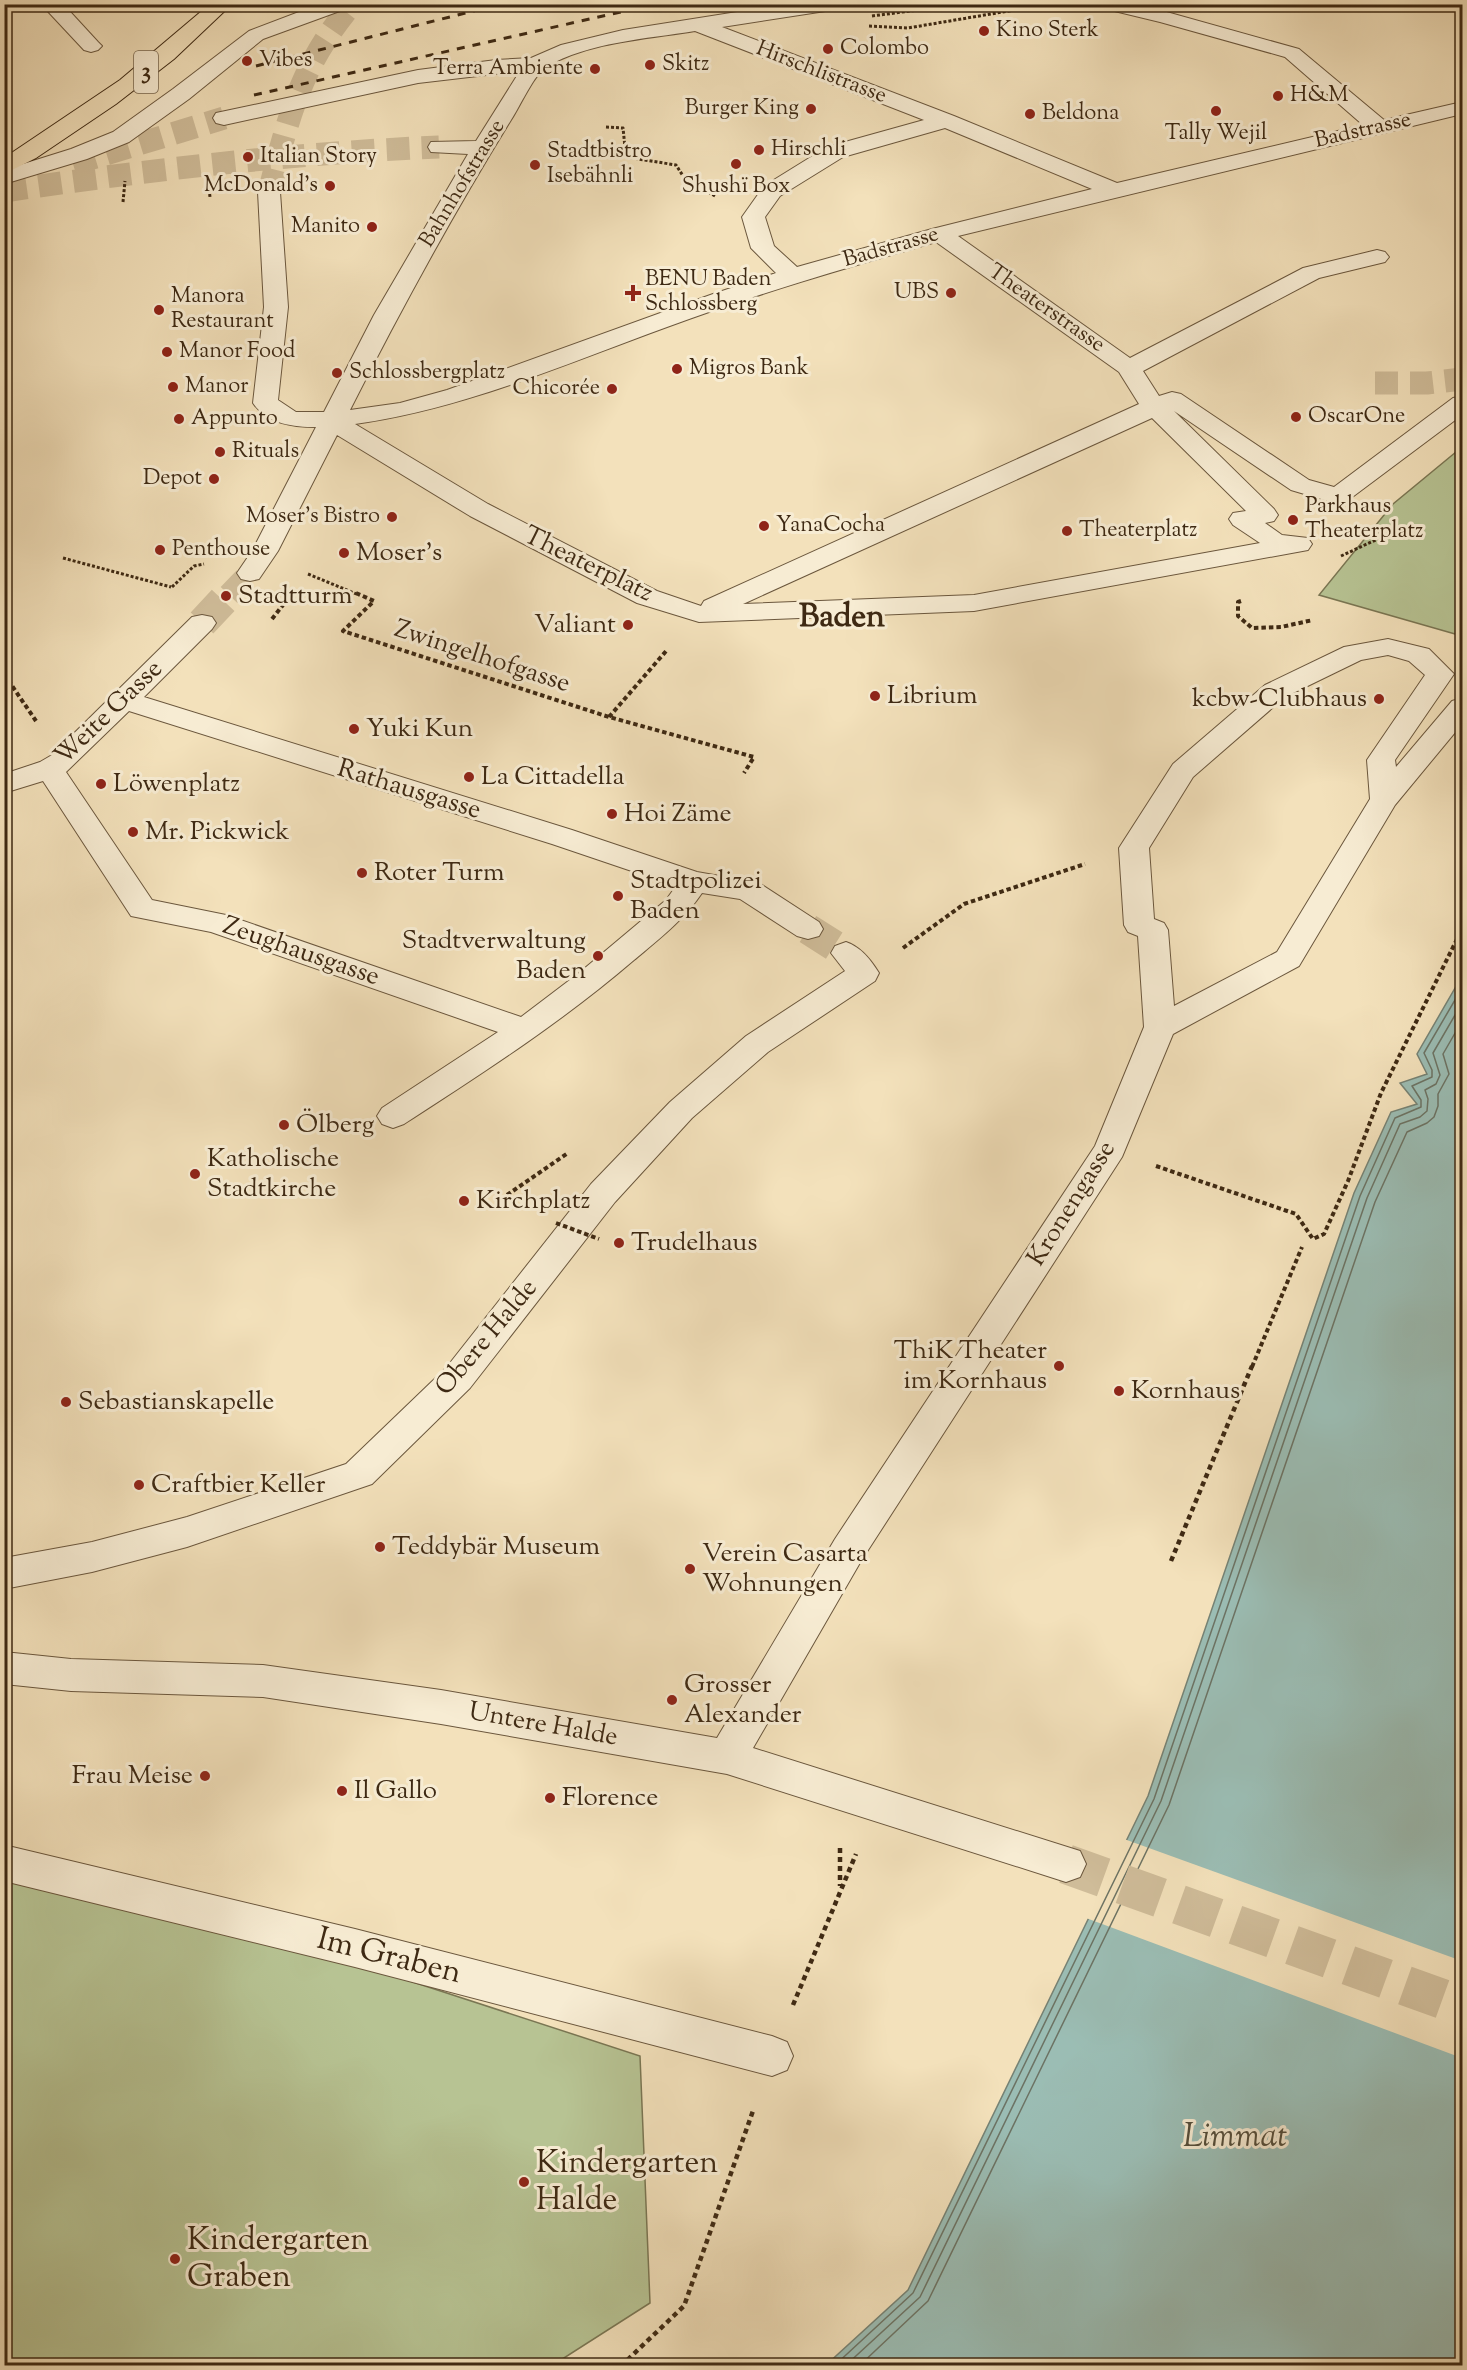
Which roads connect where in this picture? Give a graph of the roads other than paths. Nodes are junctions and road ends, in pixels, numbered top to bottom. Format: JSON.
{"nodes":[{"id":1,"x":51,"y":4,"type":"edge"},
{"id":2,"x":222,"y":4,"type":"edge"},
{"id":3,"x":341,"y":4,"type":"edge"},
{"id":4,"x":832,"y":4,"type":"edge"},
{"id":5,"x":1109,"y":4,"type":"edge"},
{"id":6,"x":695,"y":24,"type":"junction"},
{"id":7,"x":91,"y":46,"type":"dead end"},
{"id":8,"x":535,"y":64,"type":"junction"},
{"id":9,"x":1462,"y":108,"type":"edge"},
{"id":10,"x":224,"y":117,"type":"tunnel mouth"},
{"id":11,"x":946,"y":121,"type":"junction"},
{"id":12,"x":1379,"y":127,"type":"junction"},
{"id":13,"x":439,"y":147,"type":"tunnel mouth"},
{"id":14,"x":483,"y":148,"type":"junction"},
{"id":15,"x":4,"y":167,"type":"edge"},
{"id":16,"x":4,"y":177,"type":"edge"},
{"id":17,"x":1114,"y":190,"type":"junction"},
{"id":18,"x":269,"y":192,"type":"tunnel mouth"},
{"id":19,"x":940,"y":234,"type":"junction"},
{"id":20,"x":1377,"y":256,"type":"dead end"},
{"id":21,"x":792,"y":276,"type":"junction"},
{"id":22,"x":1129,"y":368,"type":"junction"},
{"id":23,"x":1148,"y":400,"type":"junction"},
{"id":24,"x":1462,"y":403,"type":"edge"},
{"id":25,"x":331,"y":420,"type":"junction"},
{"id":26,"x":250,"y":573,"type":"tunnel mouth"},
{"id":27,"x":699,"y":614,"type":"junction"},
{"id":28,"x":202,"y":623,"type":"tunnel mouth"},
{"id":29,"x":123,"y":700,"type":"junction"},
{"id":30,"x":1462,"y":707,"type":"edge"},
{"id":31,"x":56,"y":765,"type":"junction"},
{"id":32,"x":4,"y":784,"type":"edge"},
{"id":33,"x":1384,"y":799,"type":"junction"},
{"id":34,"x":694,"y":882,"type":"junction"},
{"id":35,"x":808,"y":929,"type":"tunnel mouth"},
{"id":36,"x":846,"y":953,"type":"tunnel mouth"},
{"id":37,"x":1160,"y":1027,"type":"junction"},
{"id":38,"x":525,"y":1030,"type":"junction"},
{"id":39,"x":393,"y":1116,"type":"dead end"},
{"id":40,"x":4,"y":1574,"type":"edge"},
{"id":41,"x":4,"y":1668,"type":"edge"},
{"id":42,"x":727,"y":1757,"type":"junction"},
{"id":43,"x":4,"y":1863,"type":"edge"},
{"id":44,"x":1066,"y":1864,"type":"tunnel mouth"},
{"id":45,"x":772,"y":2056,"type":"road end"}],
"edges":[{"from":1,"to":7,"type":"street"},
{"from":2,"to":15,"type":"main road","number":"3"},
{"from":3,"to":16,"type":"street"},
{"from":4,"to":6,"type":"street"},
{"from":5,"to":12,"type":"street"},
{"from":6,"to":8,"type":"street"},
{"from":6,"to":11,"type":"street","name":"Hirschlistrasse"},
{"from":8,"to":10,"type":"street"},
{"from":8,"to":14,"type":"street","name":"Bahnhofstrasse"},
{"from":9,"to":12,"type":"street","name":"Badstrasse"},
{"from":11,"to":17,"type":"street","name":"Hirschlistrasse"},
{"from":11,"to":21,"type":"street","name":"Hirschlistrasse"},
{"from":12,"to":17,"type":"street","name":"Badstrasse"},
{"from":13,"to":14,"type":"street"},
{"from":14,"to":25,"type":"street","name":"Bahnhofstrasse"},
{"from":17,"to":19,"type":"street","name":"Badstrasse"},
{"from":18,"to":25,"type":"street","name":"Badstrasse"},
{"from":19,"to":21,"type":"street","name":"Badstrasse"},
{"from":19,"to":22,"type":"street","name":"Theaterstrasse"},
{"from":20,"to":22,"type":"street"},
{"from":21,"to":25,"type":"street","name":"Badstrasse"},
{"from":22,"to":23,"type":"street","name":"Theaterstrasse"},
{"from":23,"to":24,"type":"street"},
{"from":23,"to":27,"type":"street"},
{"from":23,"to":27,"type":"street","name":"Theaterplatz"},
{"from":25,"to":26,"type":"street","name":"Bahnhofstrasse"},
{"from":25,"to":27,"type":"street","name":"Theaterplatz"},
{"from":28,"to":29,"type":"street","name":"Weite Gasse"},
{"from":29,"to":31,"type":"street","name":"Weite Gasse"},
{"from":29,"to":34,"type":"street","name":"Rathausgasse"},
{"from":30,"to":33,"type":"street"},
{"from":31,"to":32,"type":"street","name":"Weite Gasse"},
{"from":31,"to":38,"type":"street","name":"Zeughausgasse"},
{"from":33,"to":37,"type":"street"},
{"from":33,"to":37,"type":"street"},
{"from":34,"to":35,"type":"street"},
{"from":34,"to":38,"type":"street"},
{"from":36,"to":40,"type":"street","name":"Obere Halde"},
{"from":37,"to":42,"type":"street","name":"Kronengasse"},
{"from":38,"to":39,"type":"street"},
{"from":41,"to":42,"type":"street","name":"Untere Halde"},
{"from":42,"to":44,"type":"street","name":"Untere Halde"},
{"from":43,"to":45,"type":"street","name":"Im Graben"}]}
